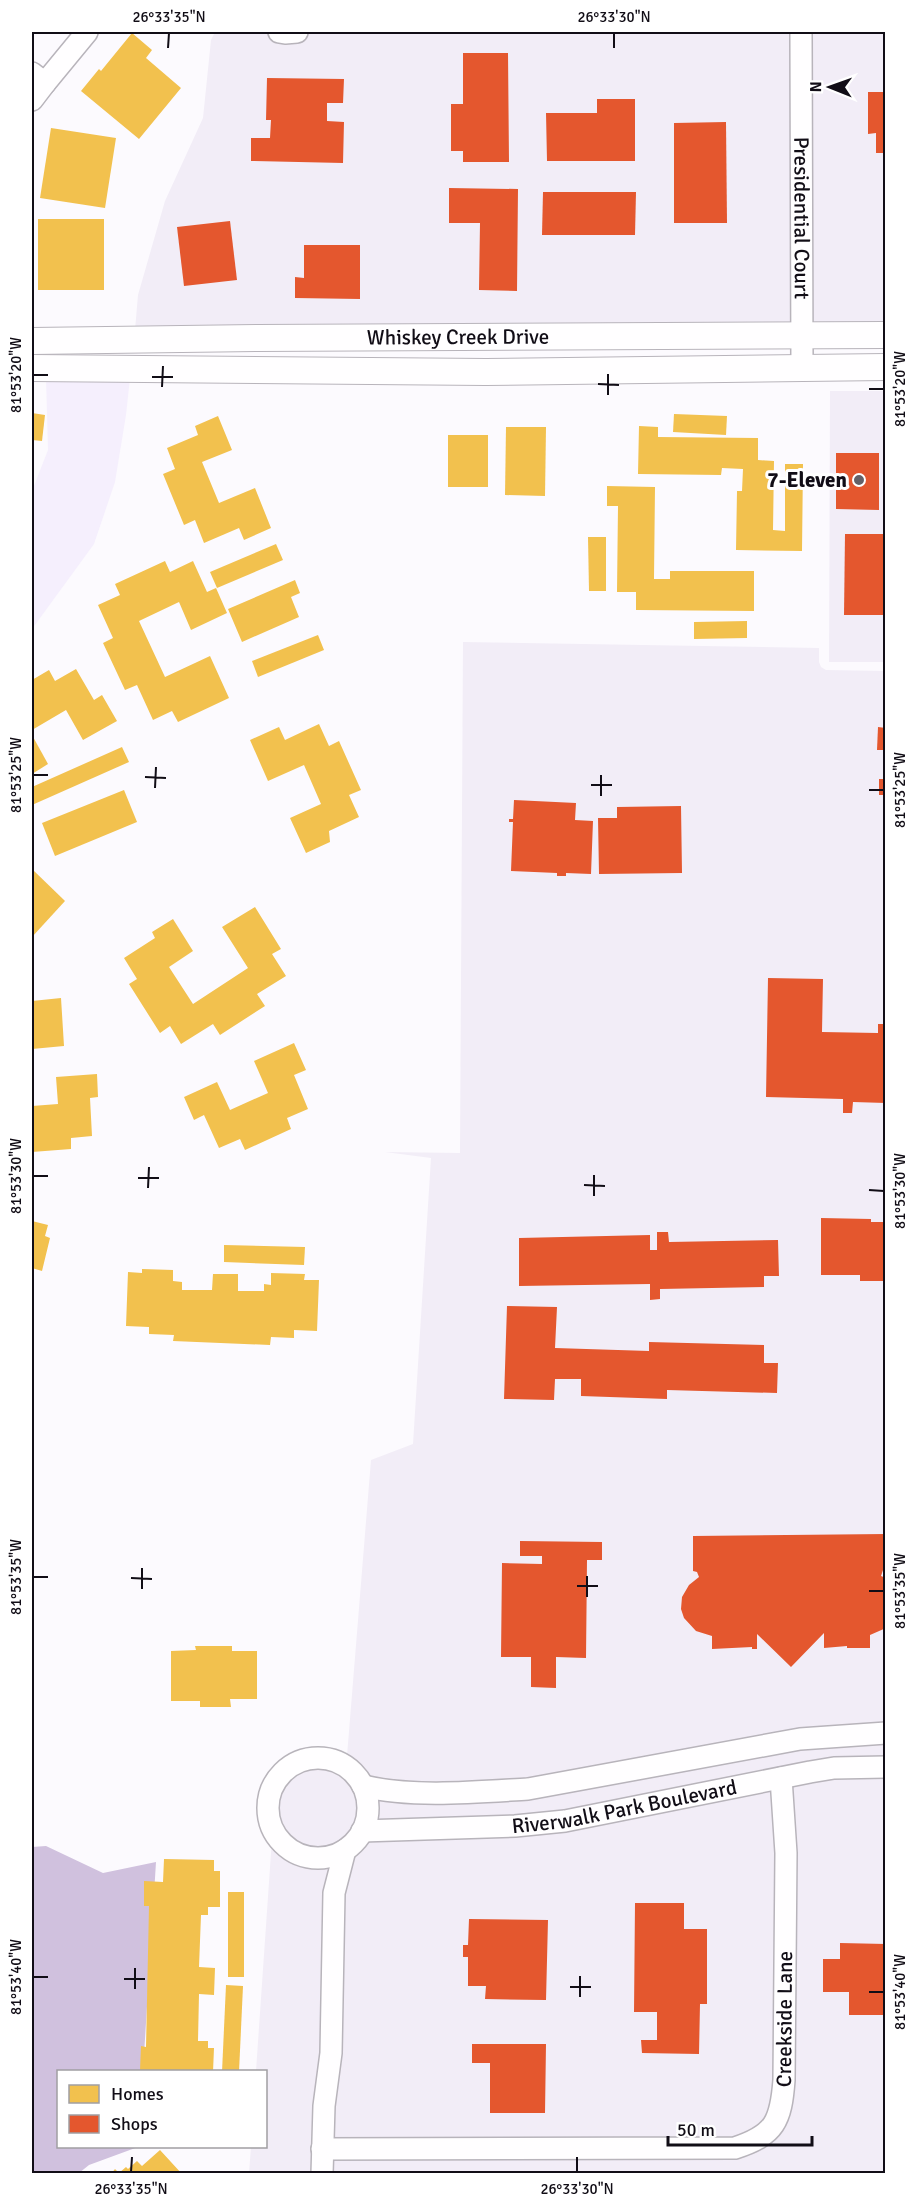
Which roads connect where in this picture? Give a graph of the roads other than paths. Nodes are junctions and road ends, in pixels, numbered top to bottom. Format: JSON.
{"nodes":[{"id":1,"x":87,"y":32,"type":"edge"},
{"id":2,"x":279,"y":32,"type":"edge"},
{"id":3,"x":297,"y":32,"type":"edge"},
{"id":4,"x":801,"y":32,"type":"edge"},
{"id":5,"x":38,"y":78,"type":"edge"},
{"id":6,"x":32,"y":100,"type":"edge"},
{"id":7,"x":801,"y":335,"type":"junction"},
{"id":8,"x":885,"y":335,"type":"edge"},
{"id":9,"x":32,"y":341,"type":"edge"},
{"id":10,"x":885,"y":367,"type":"edge"},
{"id":11,"x":32,"y":368,"type":"edge"},
{"id":12,"x":802,"y":368,"type":"junction"},
{"id":13,"x":885,"y":1733,"type":"edge"},
{"id":14,"x":885,"y":1767,"type":"edge"},
{"id":15,"x":781,"y":1778,"type":"junction"},
{"id":16,"x":363,"y":1786,"type":"junction"},
{"id":17,"x":362,"y":1831,"type":"junction"},
{"id":18,"x":345,"y":1850,"type":"junction"},
{"id":19,"x":313,"y":1857,"type":"junction"},
{"id":20,"x":334,"y":1893,"type":"junction"},
{"id":21,"x":322,"y":2149,"type":"junction"},
{"id":22,"x":322,"y":2174,"type":"edge"}],
"edges":[{"from":1,"to":5,"type":"street"},
{"from":2,"to":3,"type":"street"},
{"from":4,"to":7,"type":"street","name":"Presidential Court"},
{"from":5,"to":6,"type":"street"},
{"from":7,"to":8,"type":"street","name":"Whiskey Creek Drive"},
{"from":7,"to":9,"type":"street","name":"Whiskey Creek Drive"},
{"from":7,"to":12,"type":"street","name":"Presidential Court"},
{"from":10,"to":12,"type":"street","name":"Whiskey Creek Drive"},
{"from":11,"to":12,"type":"street","name":"Whiskey Creek Drive"},
{"from":13,"to":16,"type":"street","name":"Riverwalk Park Boulevard"},
{"from":14,"to":15,"type":"street","name":"Riverwalk Park Boulevard"},
{"from":15,"to":17,"type":"street","name":"Riverwalk Park Boulevard"},
{"from":15,"to":21,"type":"street","name":"Creekside Lane"},
{"from":16,"to":17,"type":"street"},
{"from":16,"to":19,"type":"street"},
{"from":17,"to":18,"type":"street"},
{"from":18,"to":19,"type":"street"},
{"from":18,"to":20,"type":"street"},
{"from":19,"to":20,"type":"street"},
{"from":20,"to":21,"type":"street"},
{"from":21,"to":22,"type":"street"}]}
